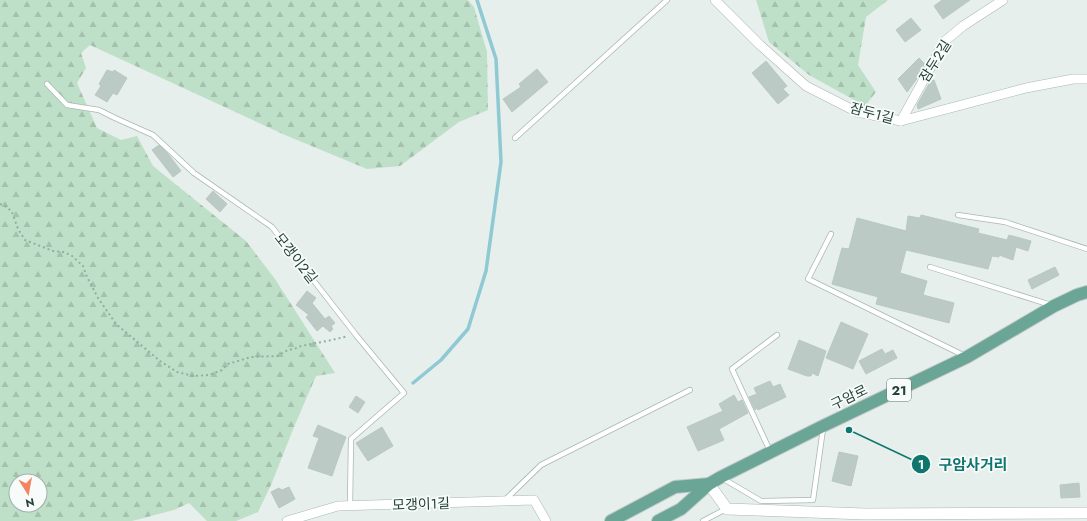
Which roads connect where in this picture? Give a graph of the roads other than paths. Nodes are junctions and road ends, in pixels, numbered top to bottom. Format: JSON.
{"nodes":[{"id":1,"x":667,"y":0,"type":"edge"},
{"id":2,"x":714,"y":0,"type":"edge"},
{"id":3,"x":1003,"y":0,"type":"edge"},
{"id":4,"x":1087,"y":79,"type":"edge"},
{"id":5,"x":48,"y":84,"type":"dead end"},
{"id":6,"x":901,"y":120,"type":"junction"},
{"id":7,"x":515,"y":138,"type":"dead end"},
{"id":8,"x":958,"y":215,"type":"dead end"},
{"id":9,"x":831,"y":234,"type":"dead end"},
{"id":10,"x":1087,"y":249,"type":"edge"},
{"id":11,"x":930,"y":267,"type":"dead end"},
{"id":12,"x":1087,"y":292,"type":"edge"},
{"id":13,"x":1054,"y":306,"type":"junction"},
{"id":14,"x":777,"y":335,"type":"dead end"},
{"id":15,"x":967,"y":357,"type":"junction"},
{"id":16,"x":690,"y":390,"type":"dead end"},
{"id":17,"x":823,"y":426,"type":"junction"},
{"id":18,"x":771,"y":452,"type":"junction"},
{"id":19,"x":721,"y":477,"type":"junction"},
{"id":20,"x":709,"y":484,"type":"junction"},
{"id":21,"x":504,"y":500,"type":"junction"},
{"id":22,"x":350,"y":506,"type":"junction"},
{"id":23,"x":727,"y":509,"type":"junction"},
{"id":24,"x":1087,"y":513,"type":"edge"},
{"id":25,"x":865,"y":518,"type":"edge"},
{"id":26,"x":286,"y":521,"type":"edge"},
{"id":27,"x":546,"y":521,"type":"edge"},
{"id":28,"x":611,"y":521,"type":"edge"},
{"id":29,"x":658,"y":521,"type":"edge"},
{"id":30,"x":702,"y":521,"type":"edge"}],
"edges":[{"from":1,"to":7,"type":"lane"},
{"from":2,"to":6,"type":"street","name":"잠두1길"},
{"from":3,"to":6,"type":"street","name":"잠두2길"},
{"from":4,"to":6,"type":"street","name":"잠두1길"},
{"from":5,"to":22,"type":"lane","name":"모갱이2길"},
{"from":8,"to":10,"type":"lane"},
{"from":9,"to":15,"type":"lane"},
{"from":11,"to":13,"type":"lane"},
{"from":12,"to":13,"type":"main road","name":"구암로","number":"21"},
{"from":13,"to":15,"type":"main road","name":"구암로","number":"21"},
{"from":14,"to":18,"type":"lane"},
{"from":15,"to":17,"type":"main road","name":"구암로","number":"21"},
{"from":16,"to":21,"type":"lane"},
{"from":17,"to":18,"type":"main road","name":"구암로","number":"21"},
{"from":17,"to":19,"type":"lane"},
{"from":18,"to":19,"type":"main road","name":"구암로","number":"21"},
{"from":19,"to":20,"type":"main road","name":"구암로","number":"21"},
{"from":20,"to":23,"type":"street"},
{"from":20,"to":28,"type":"main road","name":"구암로","number":"21"},
{"from":20,"to":29,"type":"main road","name":"구암로","number":"21"},
{"from":21,"to":22,"type":"street","name":"모갱이1길"},
{"from":21,"to":27,"type":"street","name":"모갱이1길"},
{"from":22,"to":26,"type":"street","name":"모갱이1길"},
{"from":23,"to":25,"type":"street"},
{"from":23,"to":30,"type":"lane"},
{"from":24,"to":25,"type":"street"}]}
